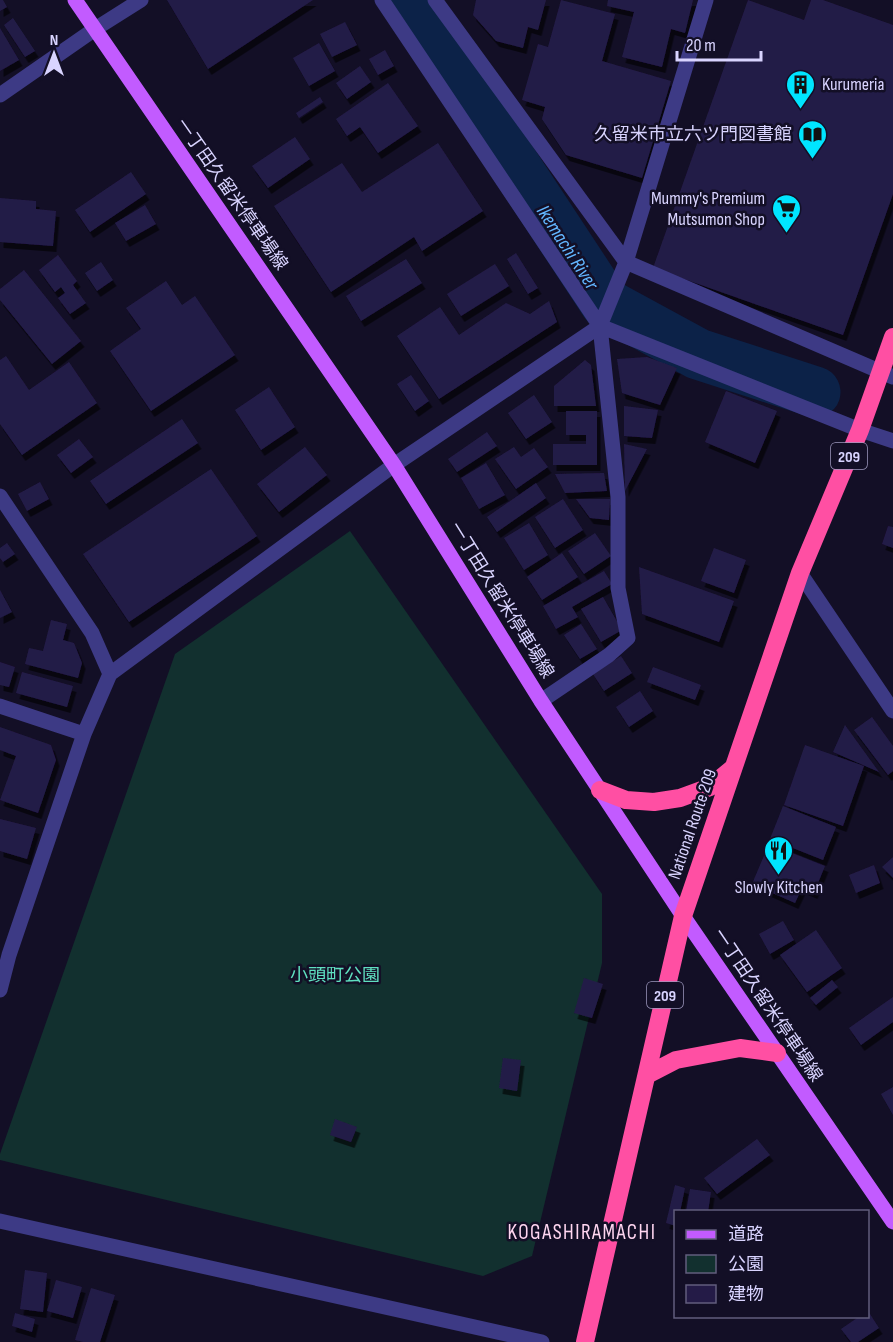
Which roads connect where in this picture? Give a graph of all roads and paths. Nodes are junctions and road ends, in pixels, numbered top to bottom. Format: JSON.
{"nodes":[{"id":1,"x":75,"y":0,"type":"edge"},
{"id":2,"x":141,"y":0,"type":"edge"},
{"id":3,"x":382,"y":0,"type":"edge"},
{"id":4,"x":435,"y":0,"type":"edge"},
{"id":5,"x":706,"y":0,"type":"edge"},
{"id":6,"x":95,"y":29,"type":"junction"},
{"id":7,"x":0,"y":96,"type":"edge"},
{"id":8,"x":626,"y":262,"type":"junction"},
{"id":9,"x":600,"y":326,"type":"junction"},
{"id":10,"x":893,"y":337,"type":"edge"},
{"id":11,"x":887,"y":375,"type":"edge"},
{"id":12,"x":860,"y":430,"type":"junction"},
{"id":13,"x":893,"y":441,"type":"edge"},
{"id":14,"x":394,"y":465,"type":"junction"},
{"id":15,"x":0,"y":496,"type":"edge"},
{"id":16,"x":800,"y":573,"type":"junction"},
{"id":17,"x":110,"y":674,"type":"junction"},
{"id":18,"x":542,"y":701,"type":"junction"},
{"id":19,"x":0,"y":706,"type":"edge"},
{"id":20,"x":893,"y":711,"type":"edge"},
{"id":21,"x":84,"y":734,"type":"junction"},
{"id":22,"x":733,"y":768,"type":"junction"},
{"id":23,"x":600,"y":790,"type":"junction"},
{"id":24,"x":683,"y":916,"type":"junction"},
{"id":25,"x":4,"y":954,"type":"edge"},
{"id":26,"x":0,"y":990,"type":"edge"},
{"id":27,"x":777,"y":1053,"type":"junction"},
{"id":28,"x":647,"y":1075,"type":"junction"},
{"id":29,"x":0,"y":1221,"type":"edge"},
{"id":30,"x":893,"y":1222,"type":"edge"},
{"id":31,"x":542,"y":1342,"type":"edge"},
{"id":32,"x":585,"y":1342,"type":"edge"}],
"edges":[{"from":1,"to":6,"type":"main road","name":"一丁田久留米停車場線"},
{"from":2,"to":6,"type":"street"},
{"from":3,"to":9,"type":"street"},
{"from":4,"to":8,"type":"street"},
{"from":5,"to":8,"type":"street"},
{"from":6,"to":7,"type":"street"},
{"from":6,"to":14,"type":"main road","name":"一丁田久留米停車場線"},
{"from":8,"to":9,"type":"street"},
{"from":8,"to":11,"type":"street"},
{"from":9,"to":12,"type":"street"},
{"from":9,"to":14,"type":"street"},
{"from":9,"to":18,"type":"street"},
{"from":10,"to":11,"type":"highway","name":"National Route 209","number":"209"},
{"from":11,"to":12,"type":"highway","name":"National Route 209","number":"209"},
{"from":12,"to":13,"type":"street"},
{"from":12,"to":16,"type":"highway","name":"National Route 209","number":"209"},
{"from":14,"to":17,"type":"street"},
{"from":14,"to":18,"type":"main road","name":"一丁田久留米停車場線"},
{"from":15,"to":17,"type":"street"},
{"from":16,"to":20,"type":"street"},
{"from":16,"to":22,"type":"highway","name":"National Route 209","number":"209"},
{"from":17,"to":21,"type":"street"},
{"from":18,"to":23,"type":"main road","name":"一丁田久留米停車場線"},
{"from":19,"to":21,"type":"street"},
{"from":21,"to":25,"type":"street"},
{"from":22,"to":23,"type":"highway"},
{"from":22,"to":24,"type":"highway","name":"National Route 209","number":"209"},
{"from":23,"to":24,"type":"main road","name":"一丁田久留米停車場線"},
{"from":24,"to":27,"type":"main road","name":"一丁田久留米停車場線"},
{"from":24,"to":28,"type":"highway","name":"National Route 209","number":"209"},
{"from":25,"to":26,"type":"street"},
{"from":27,"to":28,"type":"highway"},
{"from":27,"to":30,"type":"main road","name":"一丁田久留米停車場線"},
{"from":28,"to":32,"type":"highway","name":"National Route 209","number":"209"},
{"from":29,"to":31,"type":"street"}]}
